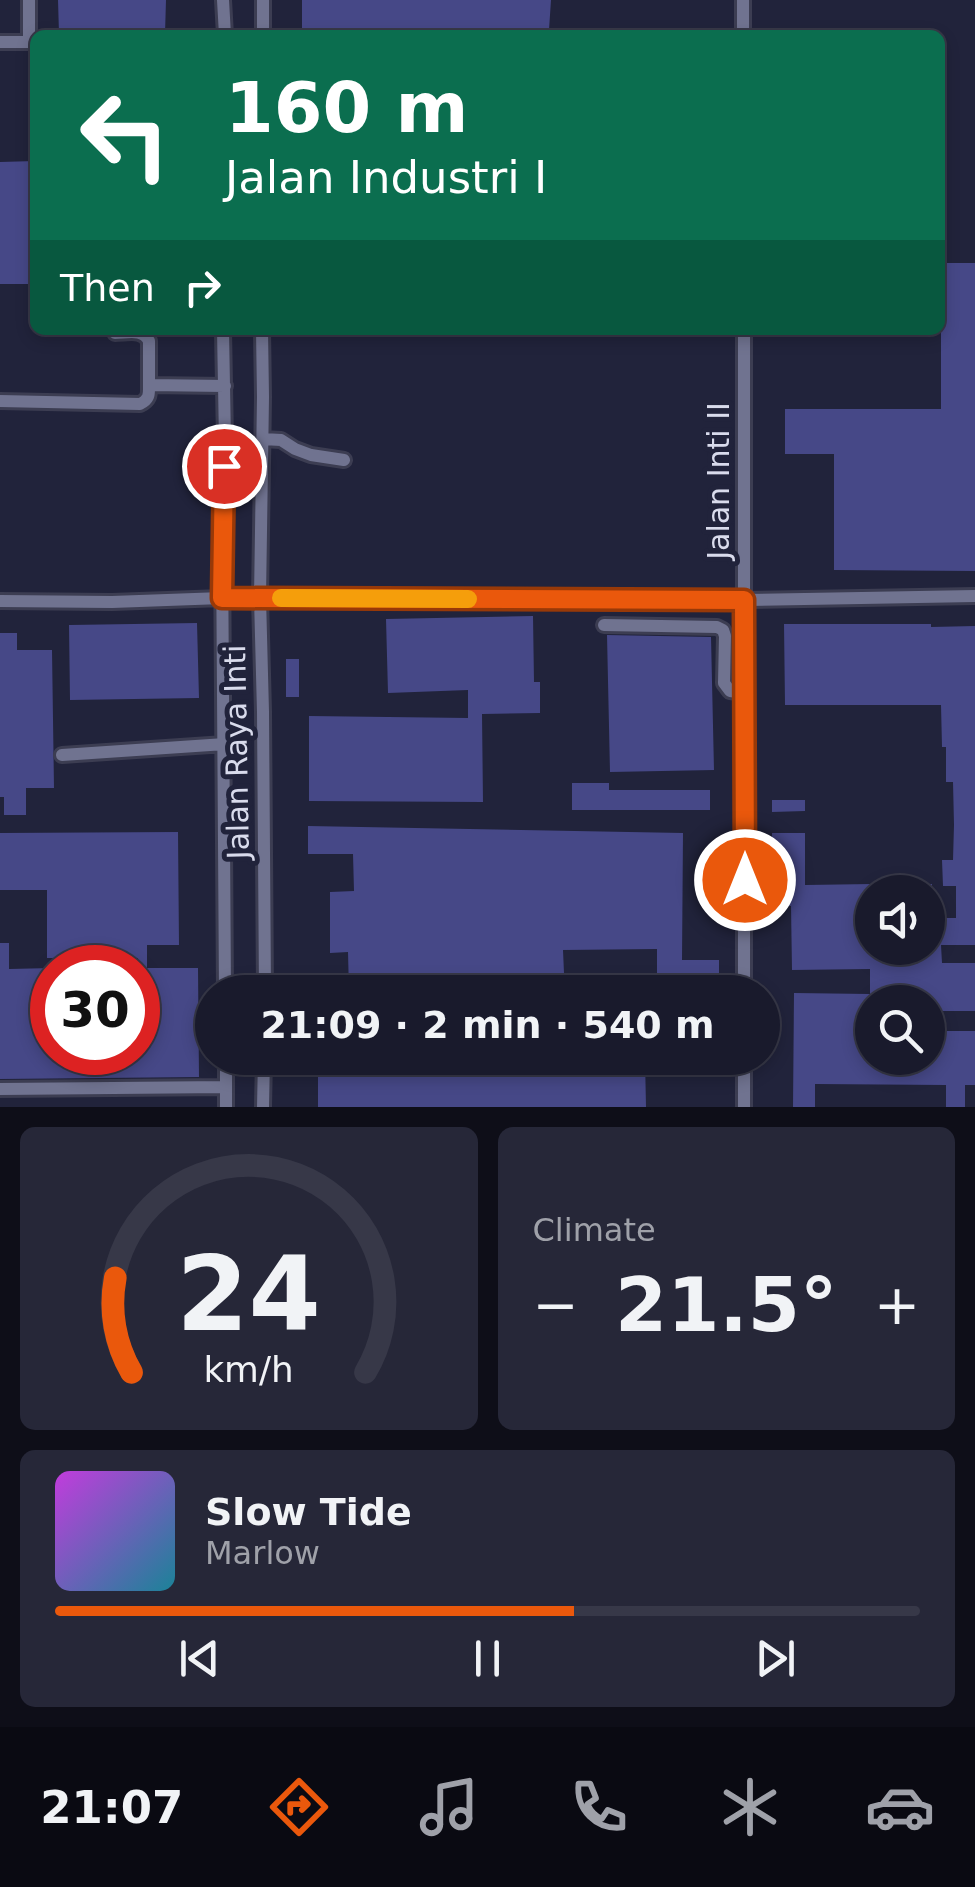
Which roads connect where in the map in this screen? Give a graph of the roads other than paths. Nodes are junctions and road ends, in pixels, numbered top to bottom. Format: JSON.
{"nodes":[{"id":1,"x":29,"y":0,"type":"edge"},
{"id":2,"x":224,"y":0,"type":"edge"},
{"id":3,"x":263,"y":0,"type":"edge"},
{"id":4,"x":742,"y":0,"type":"edge"},
{"id":5,"x":31,"y":30,"type":"edge"},
{"id":6,"x":225,"y":30,"type":"edge"},
{"id":7,"x":263,"y":30,"type":"edge"},
{"id":8,"x":743,"y":30,"type":"edge"},
{"id":9,"x":0,"y":42,"type":"edge"},
{"id":10,"x":30,"y":42,"type":"edge"},
{"id":11,"x":146,"y":335,"type":"edge"},
{"id":12,"x":223,"y":335,"type":"edge"},
{"id":13,"x":262,"y":335,"type":"edge"},
{"id":14,"x":744,"y":335,"type":"edge"},
{"id":15,"x":149,"y":385,"type":"junction"},
{"id":16,"x":225,"y":386,"type":"junction"},
{"id":17,"x":0,"y":401,"type":"edge"},
{"id":18,"x":262,"y":439,"type":"junction"},
{"id":19,"x":344,"y":460,"type":"dead end"},
{"id":20,"x":975,"y":596,"type":"edge"},
{"id":21,"x":222,"y":598,"type":"junction"},
{"id":22,"x":260,"y":598,"type":"junction"},
{"id":23,"x":0,"y":600,"type":"edge"},
{"id":24,"x":744,"y":600,"type":"junction"},
{"id":25,"x":604,"y":625,"type":"dead end"},
{"id":26,"x":745,"y":693,"type":"junction"},
{"id":27,"x":224,"y":744,"type":"junction"},
{"id":28,"x":62,"y":755,"type":"dead end"},
{"id":29,"x":225,"y":975,"type":"edge"},
{"id":30,"x":265,"y":975,"type":"edge"},
{"id":31,"x":744,"y":975,"type":"edge"},
{"id":32,"x":226,"y":1075,"type":"edge"},
{"id":33,"x":264,"y":1075,"type":"edge"},
{"id":34,"x":744,"y":1075,"type":"edge"},
{"id":35,"x":226,"y":1086,"type":"junction"},
{"id":36,"x":0,"y":1089,"type":"edge"},
{"id":37,"x":226,"y":1107,"type":"edge"},
{"id":38,"x":263,"y":1107,"type":"edge"},
{"id":39,"x":744,"y":1107,"type":"edge"}],
"edges":[{"from":1,"to":5,"type":"street"},
{"from":2,"to":6,"type":"street"},
{"from":3,"to":7,"type":"street"},
{"from":4,"to":8,"type":"street"},
{"from":9,"to":10,"type":"street"},
{"from":11,"to":15,"type":"street"},
{"from":12,"to":16,"type":"street","name":"Jalan Raya Inti"},
{"from":13,"to":18,"type":"street","name":"Jalan Raya Inti"},
{"from":14,"to":24,"type":"street","name":"Jalan Inti II"},
{"from":15,"to":16,"type":"street"},
{"from":15,"to":17,"type":"street"},
{"from":16,"to":21,"type":"street","name":"Jalan Raya Inti"},
{"from":18,"to":19,"type":"street"},
{"from":18,"to":22,"type":"street","name":"Jalan Raya Inti"},
{"from":20,"to":24,"type":"street"},
{"from":21,"to":22,"type":"street"},
{"from":21,"to":23,"type":"street"},
{"from":21,"to":27,"type":"street","name":"Jalan Raya Inti"},
{"from":22,"to":24,"type":"street"},
{"from":22,"to":30,"type":"street","name":"Jalan Raya Inti"},
{"from":24,"to":26,"type":"street","name":"Jalan Inti II"},
{"from":25,"to":26,"type":"street"},
{"from":26,"to":31,"type":"street","name":"Jalan Inti II"},
{"from":27,"to":28,"type":"street"},
{"from":27,"to":29,"type":"street","name":"Jalan Raya Inti"},
{"from":32,"to":35,"type":"street"},
{"from":33,"to":38,"type":"street"},
{"from":34,"to":39,"type":"street"},
{"from":35,"to":36,"type":"street"},
{"from":35,"to":37,"type":"street"}]}
